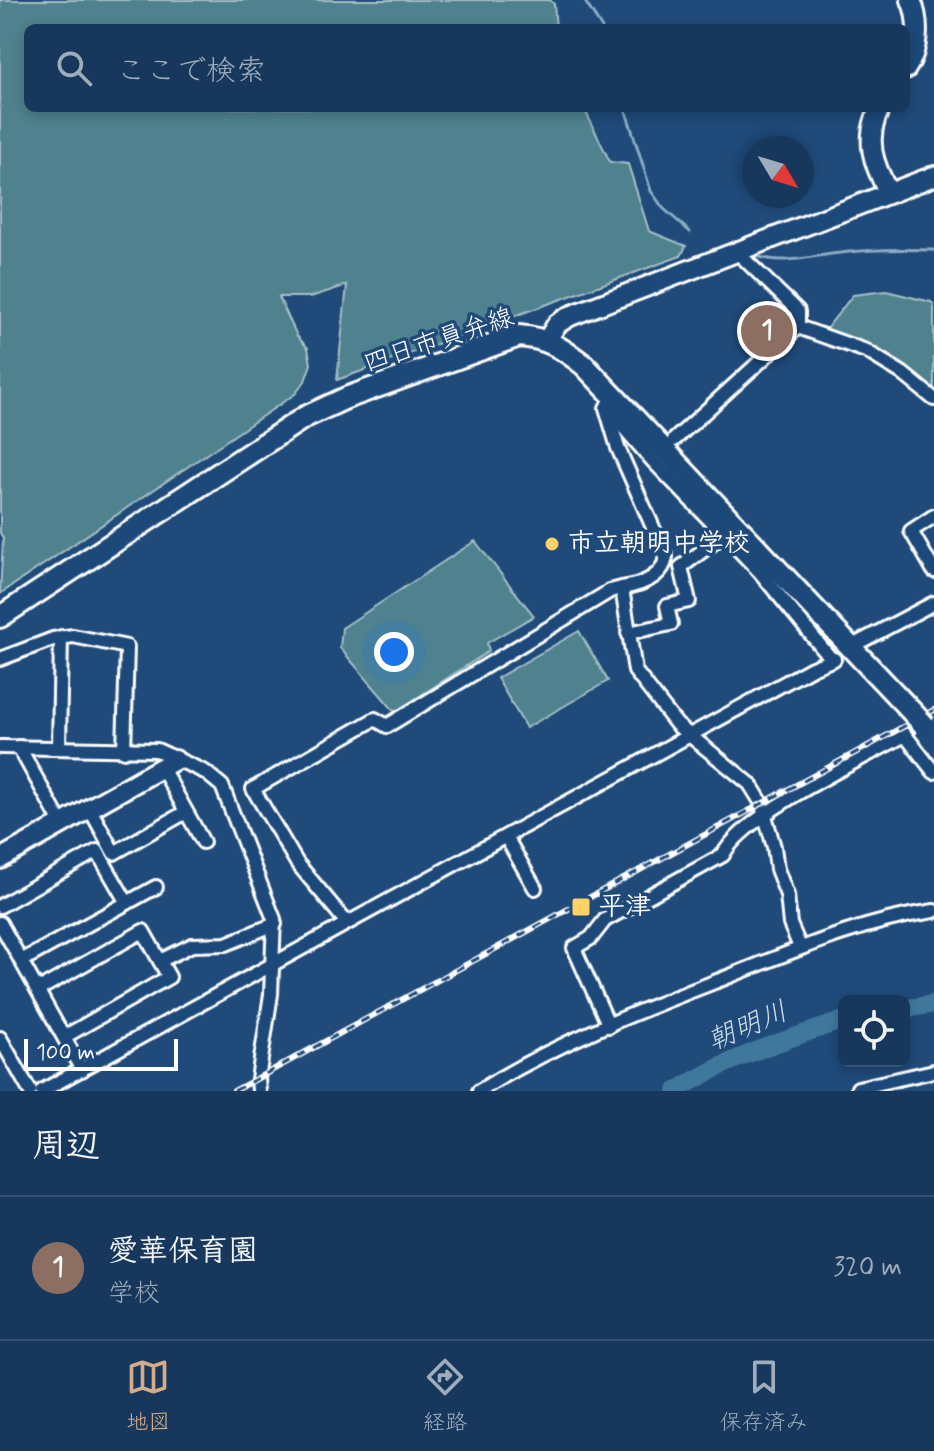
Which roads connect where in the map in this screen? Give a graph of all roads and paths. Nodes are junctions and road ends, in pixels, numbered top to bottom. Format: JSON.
{"nodes":[{"id":1,"x":911,"y":0,"type":"edge"},
{"id":2,"x":910,"y":63,"type":"edge"},
{"id":3,"x":878,"y":112,"type":"edge"},
{"id":4,"x":934,"y":176,"type":"edge"},
{"id":5,"x":889,"y":193,"type":"junction"},
{"id":6,"x":736,"y":251,"type":"junction"},
{"id":7,"x":798,"y":327,"type":"junction"},
{"id":8,"x":547,"y":340,"type":"junction"},
{"id":9,"x":934,"y":399,"type":"edge"},
{"id":10,"x":609,"y":402,"type":"junction"},
{"id":11,"x":674,"y":440,"type":"dead end"},
{"id":12,"x":934,"y":516,"type":"edge"},
{"id":13,"x":725,"y":534,"type":"junction"},
{"id":14,"x":934,"y":571,"type":"edge"},
{"id":15,"x":622,"y":588,"type":"junction"},
{"id":16,"x":934,"y":603,"type":"edge"},
{"id":17,"x":0,"y":617,"type":"edge"},
{"id":18,"x":628,"y":633,"type":"junction"},
{"id":19,"x":61,"y":637,"type":"junction"},
{"id":20,"x":856,"y":644,"type":"dead end"},
{"id":21,"x":0,"y":659,"type":"edge"},
{"id":22,"x":924,"y":725,"type":"edge"},
{"id":23,"x":692,"y":736,"type":"junction"},
{"id":24,"x":0,"y":747,"type":"edge"},
{"id":25,"x":19,"y":747,"type":"junction"},
{"id":26,"x":59,"y":748,"type":"junction"},
{"id":27,"x":124,"y":751,"type":"junction"},
{"id":28,"x":169,"y":764,"type":"junction"},
{"id":29,"x":934,"y":772,"type":"edge"},
{"id":30,"x":90,"y":809,"type":"junction"},
{"id":31,"x":186,"y":812,"type":"junction"},
{"id":32,"x":765,"y":815,"type":"junction"},
{"id":33,"x":62,"y":825,"type":"junction"},
{"id":34,"x":506,"y":837,"type":"junction"},
{"id":35,"x":203,"y":842,"type":"dead end"},
{"id":36,"x":0,"y":858,"type":"edge"},
{"id":37,"x":156,"y":887,"type":"dead end"},
{"id":38,"x":535,"y":888,"type":"dead end"},
{"id":39,"x":127,"y":903,"type":"junction"},
{"id":40,"x":0,"y":906,"type":"edge"},
{"id":41,"x":934,"y":911,"type":"edge"},
{"id":42,"x":0,"y":923,"type":"edge"},
{"id":43,"x":347,"y":923,"type":"junction"},
{"id":44,"x":275,"y":924,"type":"junction"},
{"id":45,"x":800,"y":947,"type":"junction"},
{"id":46,"x":21,"y":961,"type":"junction"},
{"id":47,"x":160,"y":961,"type":"junction"},
{"id":48,"x":272,"y":966,"type":"junction"},
{"id":49,"x":38,"y":990,"type":"junction"},
{"id":50,"x":609,"y":1026,"type":"junction"},
{"id":51,"x":64,"y":1037,"type":"junction"},
{"id":52,"x":0,"y":1038,"type":"edge"},
{"id":53,"x":82,"y":1070,"type":"junction"},
{"id":54,"x":934,"y":1071,"type":"edge"},
{"id":55,"x":66,"y":1078,"type":"junction"},
{"id":56,"x":30,"y":1091,"type":"edge"},
{"id":57,"x":42,"y":1091,"type":"edge"},
{"id":58,"x":74,"y":1091,"type":"edge"},
{"id":59,"x":259,"y":1091,"type":"edge"},
{"id":60,"x":479,"y":1091,"type":"edge"},
{"id":61,"x":859,"y":1091,"type":"edge"}],
"edges":[{"from":1,"to":2,"type":"street"},
{"from":3,"to":5,"type":"street"},
{"from":4,"to":5,"type":"street"},
{"from":5,"to":6,"type":"street"},
{"from":6,"to":7,"type":"street"},
{"from":6,"to":8,"type":"street"},
{"from":7,"to":9,"type":"street"},
{"from":7,"to":11,"type":"street"},
{"from":8,"to":10,"type":"main road","name":"四日市員弁線"},
{"from":8,"to":17,"type":"main road","name":"四日市員弁線"},
{"from":10,"to":13,"type":"street"},
{"from":10,"to":15,"type":"street"},
{"from":10,"to":22,"type":"main road","name":"四日市員弁線"},
{"from":12,"to":14,"type":"street"},
{"from":13,"to":18,"type":"street"},
{"from":13,"to":23,"type":"street"},
{"from":15,"to":18,"type":"street"},
{"from":15,"to":43,"type":"street"},
{"from":16,"to":20,"type":"street"},
{"from":18,"to":23,"type":"street"},
{"from":19,"to":21,"type":"street"},
{"from":19,"to":26,"type":"street"},
{"from":19,"to":27,"type":"street"},
{"from":23,"to":32,"type":"street"},
{"from":23,"to":34,"type":"street"},
{"from":24,"to":25,"type":"street"},
{"from":25,"to":26,"type":"street"},
{"from":25,"to":33,"type":"street"},
{"from":26,"to":27,"type":"street"},
{"from":27,"to":28,"type":"street"},
{"from":28,"to":30,"type":"street"},
{"from":28,"to":31,"type":"street"},
{"from":28,"to":44,"type":"street"},
{"from":29,"to":32,"type":"street"},
{"from":30,"to":31,"type":"street"},
{"from":30,"to":33,"type":"street"},
{"from":31,"to":35,"type":"street"},
{"from":32,"to":45,"type":"street"},
{"from":32,"to":50,"type":"street"},
{"from":33,"to":36,"type":"street"},
{"from":34,"to":38,"type":"street"},
{"from":34,"to":43,"type":"street"},
{"from":37,"to":39,"type":"street"},
{"from":39,"to":40,"type":"street"},
{"from":39,"to":46,"type":"street"},
{"from":41,"to":45,"type":"street"},
{"from":42,"to":46,"type":"street"},
{"from":43,"to":48,"type":"street"},
{"from":44,"to":47,"type":"street"},
{"from":44,"to":48,"type":"street"},
{"from":45,"to":50,"type":"street"},
{"from":46,"to":49,"type":"street"},
{"from":47,"to":49,"type":"street"},
{"from":47,"to":51,"type":"street"},
{"from":48,"to":53,"type":"street"},
{"from":48,"to":59,"type":"street"},
{"from":49,"to":51,"type":"street"},
{"from":50,"to":60,"type":"street"},
{"from":51,"to":53,"type":"street"},
{"from":52,"to":56,"type":"street"},
{"from":53,"to":55,"type":"street"},
{"from":54,"to":61,"type":"street"},
{"from":55,"to":57,"type":"street"},
{"from":55,"to":58,"type":"street"}]}
